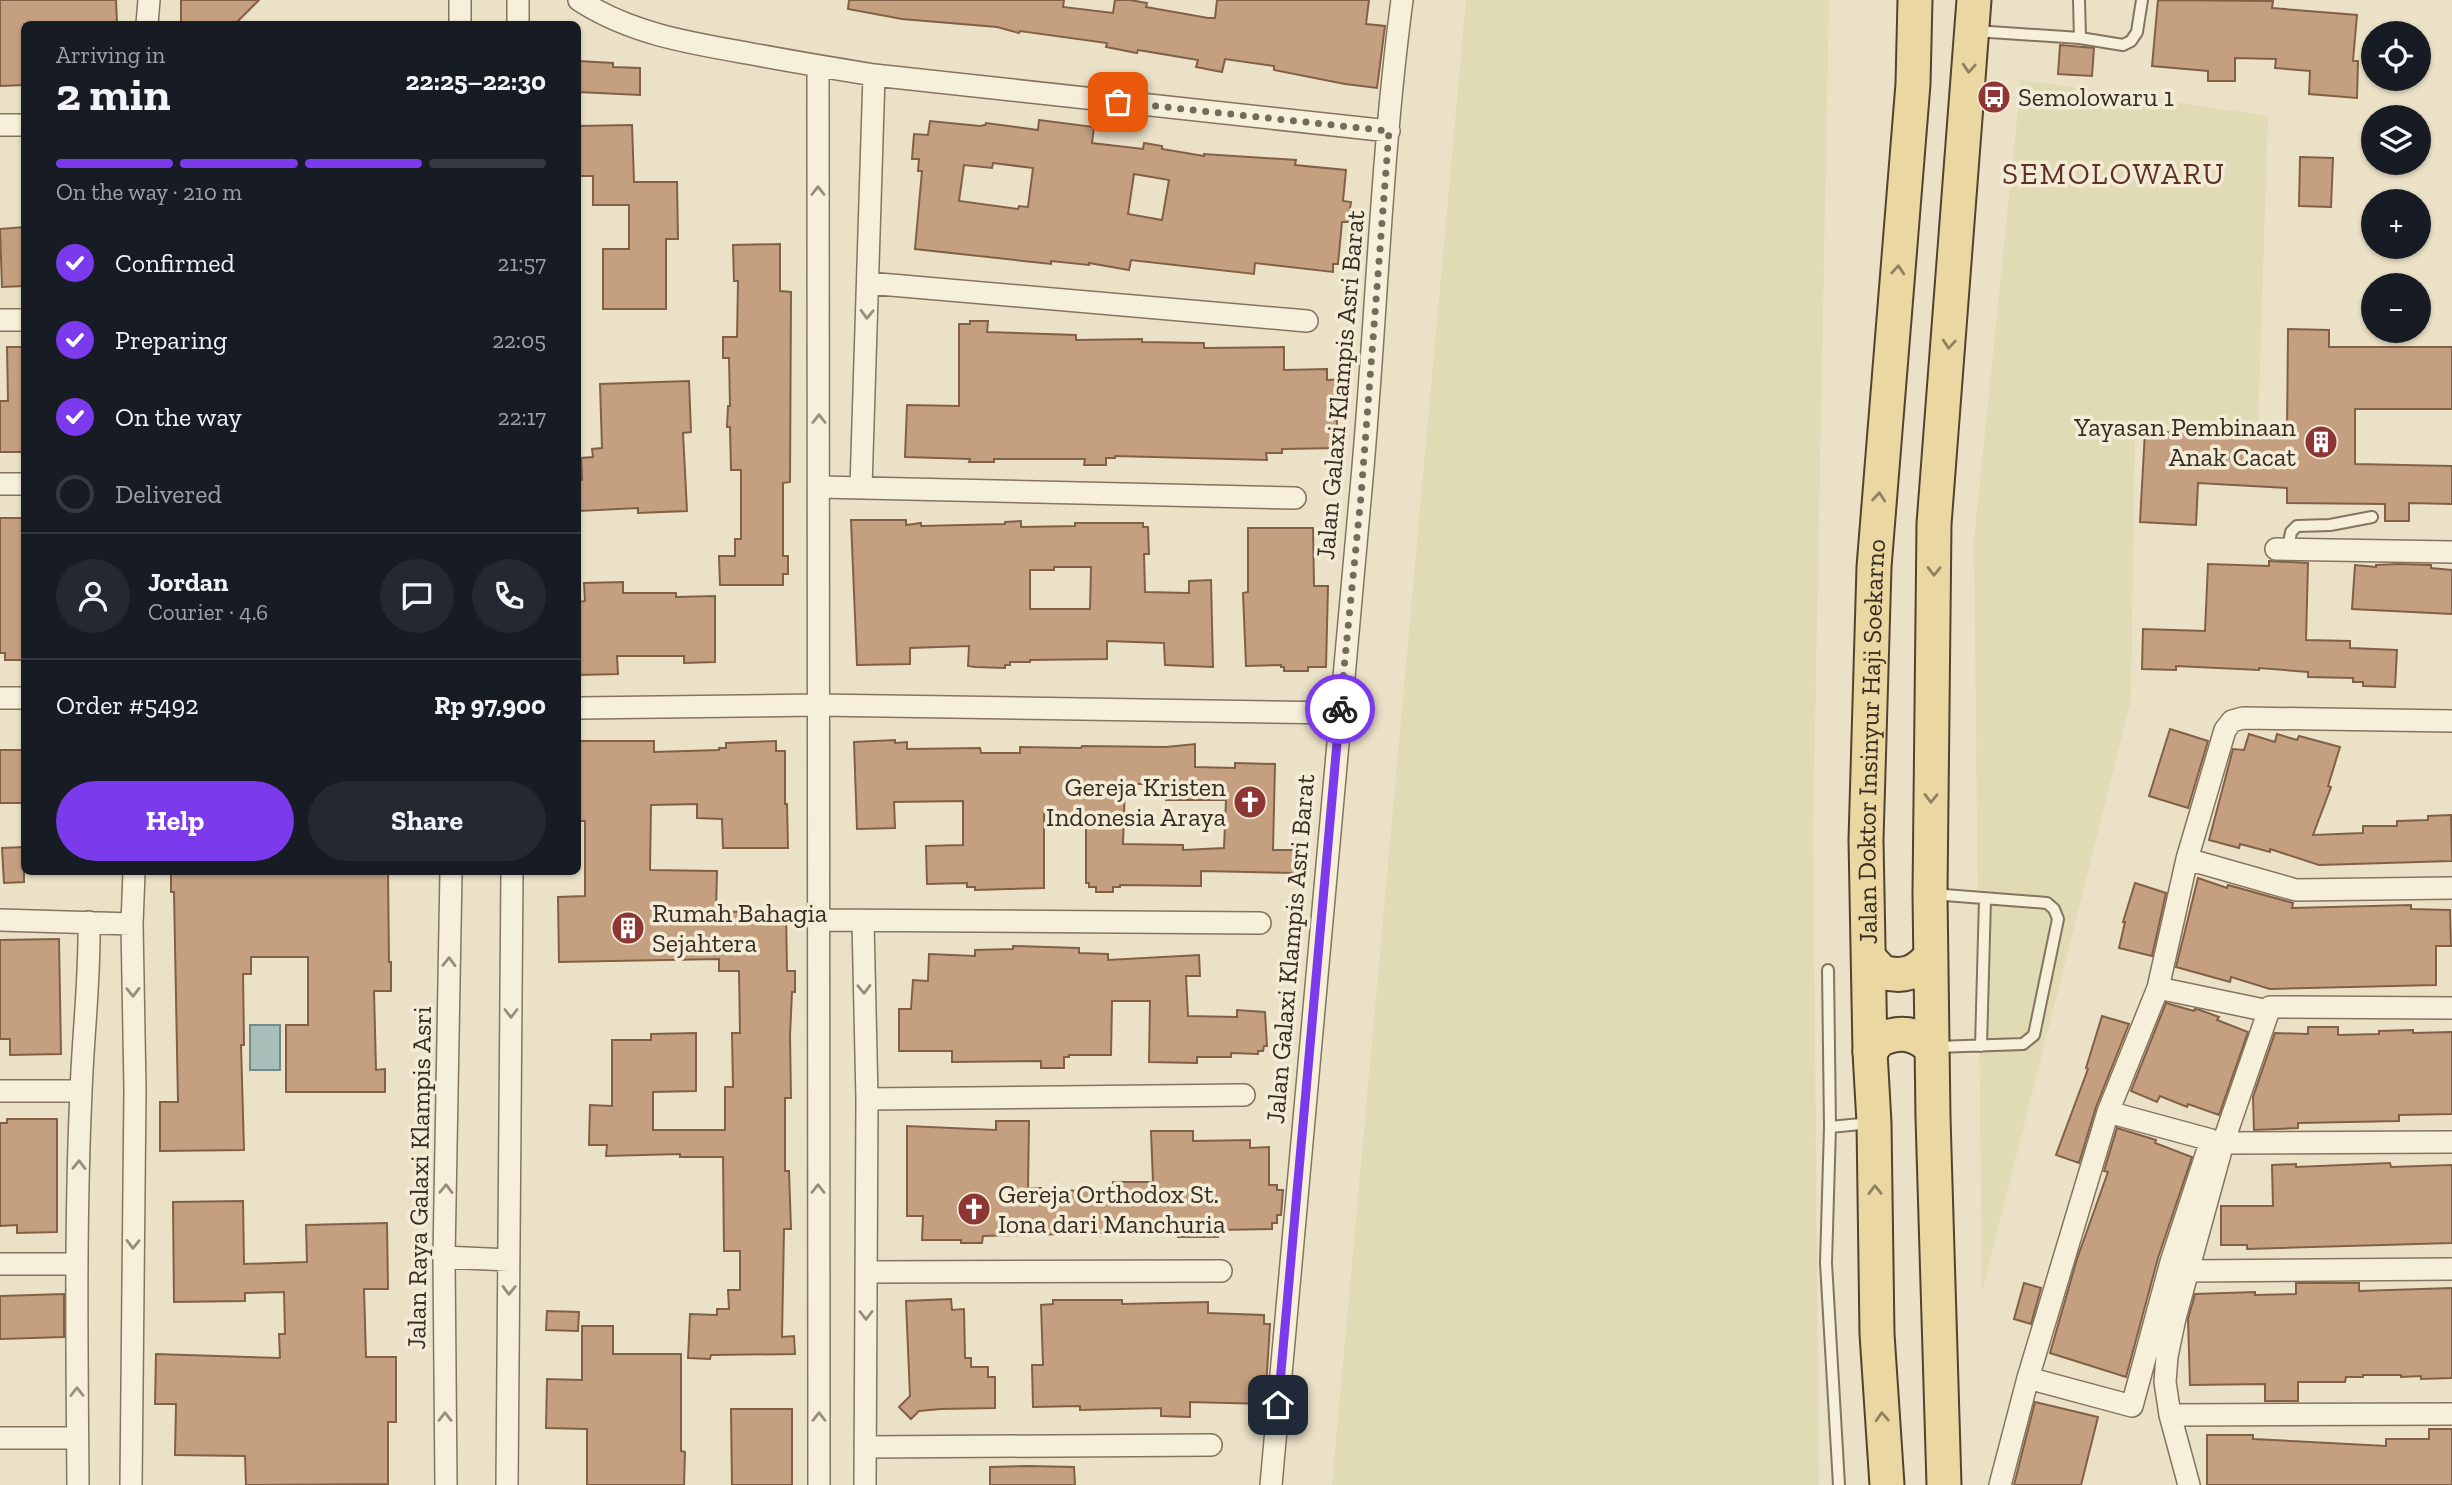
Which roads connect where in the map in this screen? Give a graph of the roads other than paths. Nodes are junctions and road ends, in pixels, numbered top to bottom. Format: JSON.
{"nodes":[{"id":1,"x":149,"y":0,"type":"edge"},
{"id":2,"x":460,"y":0,"type":"edge"},
{"id":3,"x":519,"y":0,"type":"edge"},
{"id":4,"x":579,"y":0,"type":"edge"},
{"id":5,"x":1402,"y":0,"type":"edge"},
{"id":6,"x":1915,"y":0,"type":"edge"},
{"id":7,"x":2079,"y":0,"type":"edge"},
{"id":8,"x":2142,"y":0,"type":"edge"},
{"id":9,"x":1973,"y":15,"type":"edge"},
{"id":10,"x":148,"y":21,"type":"edge"},
{"id":11,"x":460,"y":21,"type":"edge"},
{"id":12,"x":518,"y":21,"type":"edge"},
{"id":13,"x":2080,"y":38,"type":"junction"},
{"id":14,"x":818,"y":66,"type":"junction"},
{"id":15,"x":874,"y":75,"type":"junction"},
{"id":16,"x":0,"y":125,"type":"edge"},
{"id":17,"x":21,"y":125,"type":"edge"},
{"id":18,"x":1389,"y":131,"type":"junction"},
{"id":19,"x":868,"y":283,"type":"junction"},
{"id":20,"x":0,"y":320,"type":"edge"},
{"id":21,"x":21,"y":320,"type":"edge"},
{"id":22,"x":1307,"y":321,"type":"dead end"},
{"id":23,"x":0,"y":484,"type":"edge"},
{"id":24,"x":21,"y":484,"type":"edge"},
{"id":25,"x":861,"y":486,"type":"junction"},
{"id":26,"x":820,"y":487,"type":"junction"},
{"id":27,"x":1294,"y":498,"type":"dead end"},
{"id":28,"x":2372,"y":517,"type":"dead end"},
{"id":29,"x":2282,"y":549,"type":"joint"},
{"id":30,"x":2452,"y":552,"type":"edge"},
{"id":31,"x":0,"y":698,"type":"edge"},
{"id":32,"x":21,"y":698,"type":"edge"},
{"id":33,"x":818,"y":705,"type":"junction"},
{"id":34,"x":581,"y":708,"type":"edge"},
{"id":35,"x":1339,"y":713,"type":"junction"},
{"id":36,"x":2452,"y":721,"type":"edge"},
{"id":37,"x":2187,"y":859,"type":"junction"},
{"id":38,"x":134,"y":875,"type":"edge"},
{"id":39,"x":451,"y":875,"type":"edge"},
{"id":40,"x":512,"y":875,"type":"edge"},
{"id":41,"x":2452,"y":888,"type":"edge"},
{"id":42,"x":1930,"y":894,"type":"junction"},
{"id":43,"x":1985,"y":899,"type":"junction"},
{"id":44,"x":0,"y":920,"type":"edge"},
{"id":45,"x":818,"y":920,"type":"junction"},
{"id":46,"x":863,"y":921,"type":"junction"},
{"id":47,"x":89,"y":922,"type":"junction"},
{"id":48,"x":1260,"y":923,"type":"dead end"},
{"id":49,"x":132,"y":924,"type":"junction"},
{"id":50,"x":1930,"y":957,"type":"junction"},
{"id":51,"x":1870,"y":959,"type":"junction"},
{"id":52,"x":1828,"y":970,"type":"dead end"},
{"id":53,"x":2158,"y":988,"type":"junction"},
{"id":54,"x":2265,"y":1008,"type":"junction"},
{"id":55,"x":2452,"y":1008,"type":"edge"},
{"id":56,"x":1981,"y":1046,"type":"junction"},
{"id":57,"x":1932,"y":1048,"type":"junction"},
{"id":58,"x":1870,"y":1052,"type":"junction"},
{"id":59,"x":0,"y":1091,"type":"edge"},
{"id":60,"x":80,"y":1091,"type":"junction"},
{"id":61,"x":1244,"y":1095,"type":"dead end"},
{"id":62,"x":867,"y":1098,"type":"junction"},
{"id":63,"x":2108,"y":1112,"type":"junction"},
{"id":64,"x":1874,"y":1123,"type":"junction"},
{"id":65,"x":1830,"y":1127,"type":"junction"},
{"id":66,"x":2217,"y":1141,"type":"junction"},
{"id":67,"x":2452,"y":1142,"type":"edge"},
{"id":68,"x":444,"y":1257,"type":"junction"},
{"id":69,"x":509,"y":1259,"type":"junction"},
{"id":70,"x":0,"y":1264,"type":"edge"},
{"id":71,"x":77,"y":1264,"type":"junction"},
{"id":72,"x":2452,"y":1269,"type":"edge"},
{"id":73,"x":1221,"y":1271,"type":"dead end"},
{"id":74,"x":2188,"y":1271,"type":"junction"},
{"id":75,"x":866,"y":1272,"type":"junction"},
{"id":76,"x":2028,"y":1378,"type":"junction"},
{"id":77,"x":2452,"y":1414,"type":"edge"},
{"id":78,"x":2170,"y":1415,"type":"junction"},
{"id":79,"x":0,"y":1438,"type":"edge"},
{"id":80,"x":78,"y":1438,"type":"junction"},
{"id":81,"x":1211,"y":1445,"type":"dead end"},
{"id":82,"x":865,"y":1447,"type":"junction"},
{"id":83,"x":78,"y":1485,"type":"edge"},
{"id":84,"x":131,"y":1485,"type":"edge"},
{"id":85,"x":446,"y":1485,"type":"edge"},
{"id":86,"x":507,"y":1485,"type":"edge"},
{"id":87,"x":819,"y":1485,"type":"edge"},
{"id":88,"x":865,"y":1485,"type":"edge"},
{"id":89,"x":1271,"y":1485,"type":"edge"},
{"id":90,"x":1839,"y":1485,"type":"edge"},
{"id":91,"x":1887,"y":1485,"type":"edge"},
{"id":92,"x":1944,"y":1485,"type":"edge"},
{"id":93,"x":2000,"y":1485,"type":"edge"},
{"id":94,"x":2189,"y":1485,"type":"edge"}],
"edges":[{"from":1,"to":10,"type":"street"},
{"from":2,"to":11,"type":"street"},
{"from":3,"to":12,"type":"street"},
{"from":4,"to":14,"type":"street"},
{"from":5,"to":18,"type":"street","name":"Jalan Galaxi Klampis Asri Barat"},
{"from":51,"to":6,"type":"main road","name":"Jalan Doktor Insinyur Haji Soekarno","one_way":true},
{"from":7,"to":13,"type":"lane"},
{"from":8,"to":13,"type":"lane"},
{"from":9,"to":13,"type":"lane"},
{"from":9,"to":42,"type":"main road","one_way":true},
{"from":14,"to":15,"type":"street"},
{"from":26,"to":14,"type":"street","one_way":true},
{"from":15,"to":18,"type":"street"},
{"from":15,"to":19,"type":"street"},
{"from":16,"to":17,"type":"street"},
{"from":18,"to":35,"type":"street","name":"Jalan Galaxi Klampis Asri Barat"},
{"from":19,"to":22,"type":"street"},
{"from":19,"to":25,"type":"street","one_way":true},
{"from":20,"to":21,"type":"street"},
{"from":23,"to":24,"type":"street"},
{"from":25,"to":26,"type":"street"},
{"from":25,"to":27,"type":"street"},
{"from":26,"to":33,"type":"street"},
{"from":28,"to":29,"type":"lane"},
{"from":29,"to":30,"type":"street"},
{"from":31,"to":32,"type":"street"},
{"from":33,"to":34,"type":"street"},
{"from":33,"to":35,"type":"street"},
{"from":33,"to":45,"type":"street"},
{"from":35,"to":89,"type":"street","name":"Jalan Galaxi Klampis Asri Barat"},
{"from":36,"to":37,"type":"street"},
{"from":37,"to":41,"type":"street"},
{"from":37,"to":53,"type":"street"},
{"from":38,"to":49,"type":"street"},
{"from":68,"to":39,"type":"street","name":"Jalan Raya Galaxi Klampis Asri","one_way":true},
{"from":40,"to":69,"type":"street","one_way":true},
{"from":42,"to":43,"type":"lane"},
{"from":42,"to":50,"type":"main road"},
{"from":43,"to":56,"type":"lane"},
{"from":43,"to":56,"type":"lane"},
{"from":44,"to":47,"type":"street"},
{"from":45,"to":46,"type":"street"},
{"from":87,"to":45,"type":"street","one_way":true},
{"from":46,"to":48,"type":"street"},
{"from":46,"to":62,"type":"street","one_way":true},
{"from":47,"to":49,"type":"street"},
{"from":47,"to":60,"type":"street"},
{"from":49,"to":84,"type":"street","one_way":true},
{"from":50,"to":51,"type":"main road"},
{"from":50,"to":57,"type":"main road"},
{"from":51,"to":58,"type":"main road","name":"Jalan Doktor Insinyur Haji Soekarno"},
{"from":52,"to":65,"type":"lane"},
{"from":53,"to":54,"type":"street"},
{"from":53,"to":63,"type":"street"},
{"from":54,"to":55,"type":"street"},
{"from":54,"to":66,"type":"street"},
{"from":56,"to":57,"type":"lane"},
{"from":57,"to":58,"type":"main road"},
{"from":57,"to":92,"type":"main road"},
{"from":58,"to":64,"type":"main road","name":"Jalan Doktor Insinyur Haji Soekarno"},
{"from":59,"to":60,"type":"street"},
{"from":71,"to":60,"type":"street","one_way":true},
{"from":61,"to":62,"type":"street"},
{"from":62,"to":75,"type":"street"},
{"from":63,"to":66,"type":"street"},
{"from":63,"to":76,"type":"street"},
{"from":64,"to":65,"type":"lane"},
{"from":91,"to":64,"type":"main road","name":"Jalan Doktor Insinyur Haji Soekarno","one_way":true},
{"from":65,"to":90,"type":"lane"},
{"from":66,"to":67,"type":"street"},
{"from":66,"to":74,"type":"street"},
{"from":66,"to":76,"type":"street"},
{"from":68,"to":69,"type":"street"},
{"from":85,"to":68,"type":"street","name":"Jalan Raya Galaxi Klampis Asri","one_way":true},
{"from":69,"to":86,"type":"street","one_way":true},
{"from":70,"to":71,"type":"street"},
{"from":80,"to":71,"type":"street","one_way":true},
{"from":72,"to":74,"type":"street"},
{"from":73,"to":75,"type":"street"},
{"from":74,"to":78,"type":"street"},
{"from":75,"to":82,"type":"street","one_way":true},
{"from":76,"to":93,"type":"street"},
{"from":77,"to":78,"type":"street"},
{"from":78,"to":94,"type":"street"},
{"from":79,"to":80,"type":"street"},
{"from":80,"to":83,"type":"street"},
{"from":81,"to":82,"type":"street"},
{"from":82,"to":88,"type":"street"}]}
